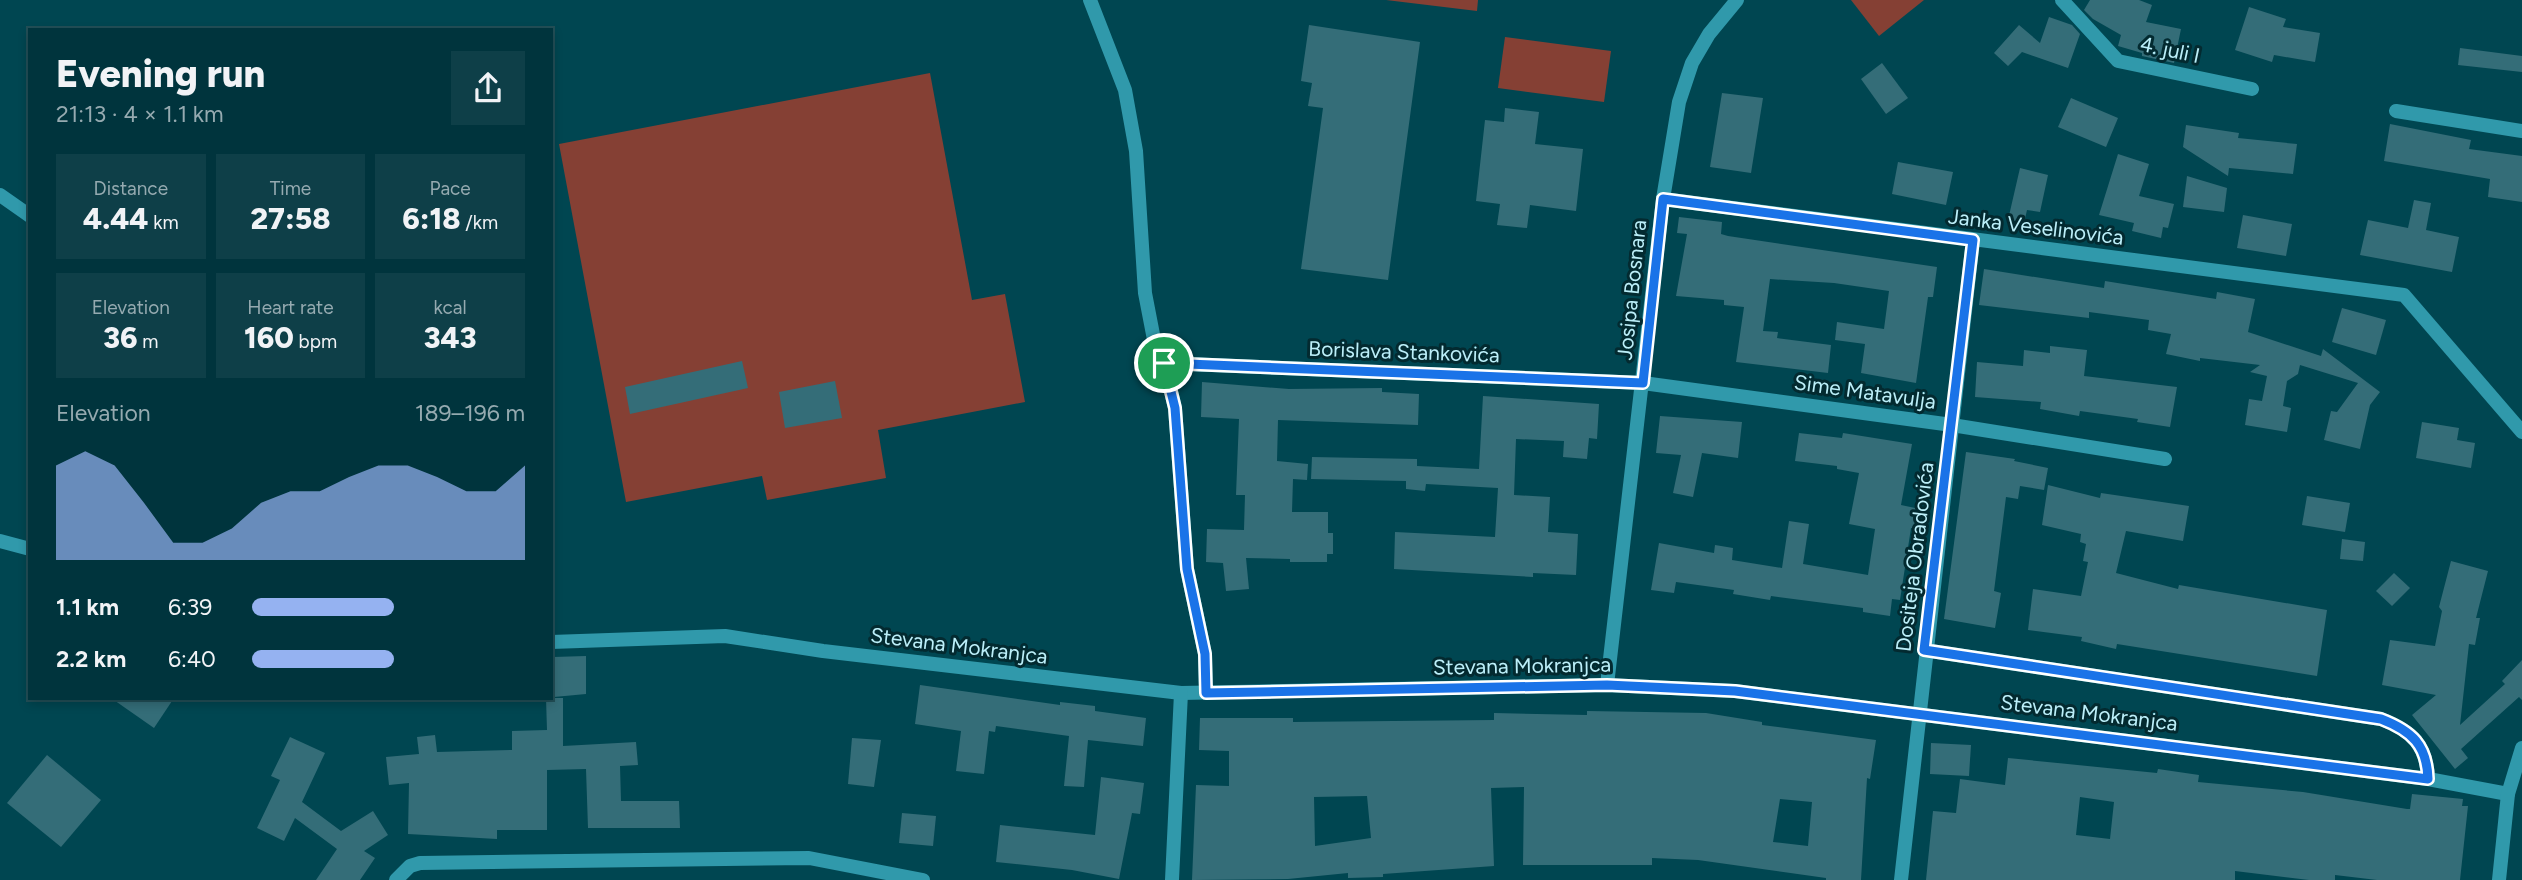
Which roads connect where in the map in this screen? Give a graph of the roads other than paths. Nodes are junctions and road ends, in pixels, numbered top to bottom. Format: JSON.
{"nodes":[{"id":1,"x":1090,"y":0,"type":"edge"},
{"id":2,"x":1737,"y":0,"type":"edge"},
{"id":3,"x":2062,"y":0,"type":"edge"},
{"id":4,"x":2252,"y":89,"type":"dead end"},
{"id":5,"x":2396,"y":111,"type":"dead end"},
{"id":6,"x":2522,"y":131,"type":"edge"},
{"id":7,"x":0,"y":194,"type":"edge"},
{"id":8,"x":1663,"y":199,"type":"junction"},
{"id":9,"x":28,"y":215,"type":"edge"},
{"id":10,"x":1973,"y":240,"type":"junction"},
{"id":11,"x":1164,"y":363,"type":"junction"},
{"id":12,"x":1643,"y":383,"type":"junction"},
{"id":13,"x":1952,"y":425,"type":"junction"},
{"id":14,"x":2522,"y":432,"type":"edge"},
{"id":15,"x":2165,"y":459,"type":"dead end"},
{"id":16,"x":0,"y":541,"type":"edge"},
{"id":17,"x":28,"y":548,"type":"edge"},
{"id":18,"x":553,"y":642,"type":"edge"},
{"id":19,"x":1924,"y":650,"type":"junction"},
{"id":20,"x":1607,"y":685,"type":"junction"},
{"id":21,"x":1181,"y":692,"type":"junction"},
{"id":22,"x":1206,"y":693,"type":"junction"},
{"id":23,"x":1918,"y":712,"type":"junction"},
{"id":24,"x":2522,"y":748,"type":"edge"},
{"id":25,"x":2428,"y":779,"type":"junction"},
{"id":26,"x":2508,"y":794,"type":"junction"},
{"id":27,"x":396,"y":880,"type":"edge"},
{"id":28,"x":923,"y":880,"type":"edge"},
{"id":29,"x":1172,"y":880,"type":"edge"},
{"id":30,"x":1901,"y":880,"type":"edge"},
{"id":31,"x":2499,"y":880,"type":"edge"}],
"edges":[{"from":1,"to":11,"type":"street"},
{"from":2,"to":8,"type":"street","name":"Josipa Bosnara"},
{"from":3,"to":4,"type":"street","name":"4. juli I"},
{"from":5,"to":6,"type":"street"},
{"from":7,"to":9,"type":"street"},
{"from":8,"to":10,"type":"street","name":"Janka Veselinovića"},
{"from":8,"to":12,"type":"street","name":"Josipa Bosnara"},
{"from":10,"to":13,"type":"street","name":"Dositeja Obradovića"},
{"from":10,"to":14,"type":"street","name":"Janka Veselinovića"},
{"from":11,"to":12,"type":"street","name":"Borislava Stankovića"},
{"from":11,"to":22,"type":"street"},
{"from":12,"to":13,"type":"street","name":"Sime Matavulja"},
{"from":12,"to":20,"type":"street","name":"Josipa Bosnara"},
{"from":13,"to":15,"type":"street","name":"Sime Matavulja"},
{"from":13,"to":19,"type":"street","name":"Dositeja Obradovića"},
{"from":16,"to":17,"type":"street"},
{"from":18,"to":21,"type":"street","name":"Stevana Mokranjca"},
{"from":19,"to":23,"type":"street","name":"Dositeja Obradovića"},
{"from":19,"to":25,"type":"street","name":"Stevana Mokranjca"},
{"from":20,"to":22,"type":"street","name":"Stevana Mokranjca"},
{"from":20,"to":23,"type":"street","name":"Stevana Mokranjca"},
{"from":21,"to":22,"type":"street","name":"Stevana Mokranjca"},
{"from":21,"to":29,"type":"street"},
{"from":23,"to":25,"type":"street","name":"Stevana Mokranjca"},
{"from":23,"to":30,"type":"street","name":"Dositeja Obradovića"},
{"from":24,"to":26,"type":"street"},
{"from":25,"to":26,"type":"street","name":"Stevana Mokranjca"},
{"from":26,"to":31,"type":"street"},
{"from":27,"to":28,"type":"street"}]}
